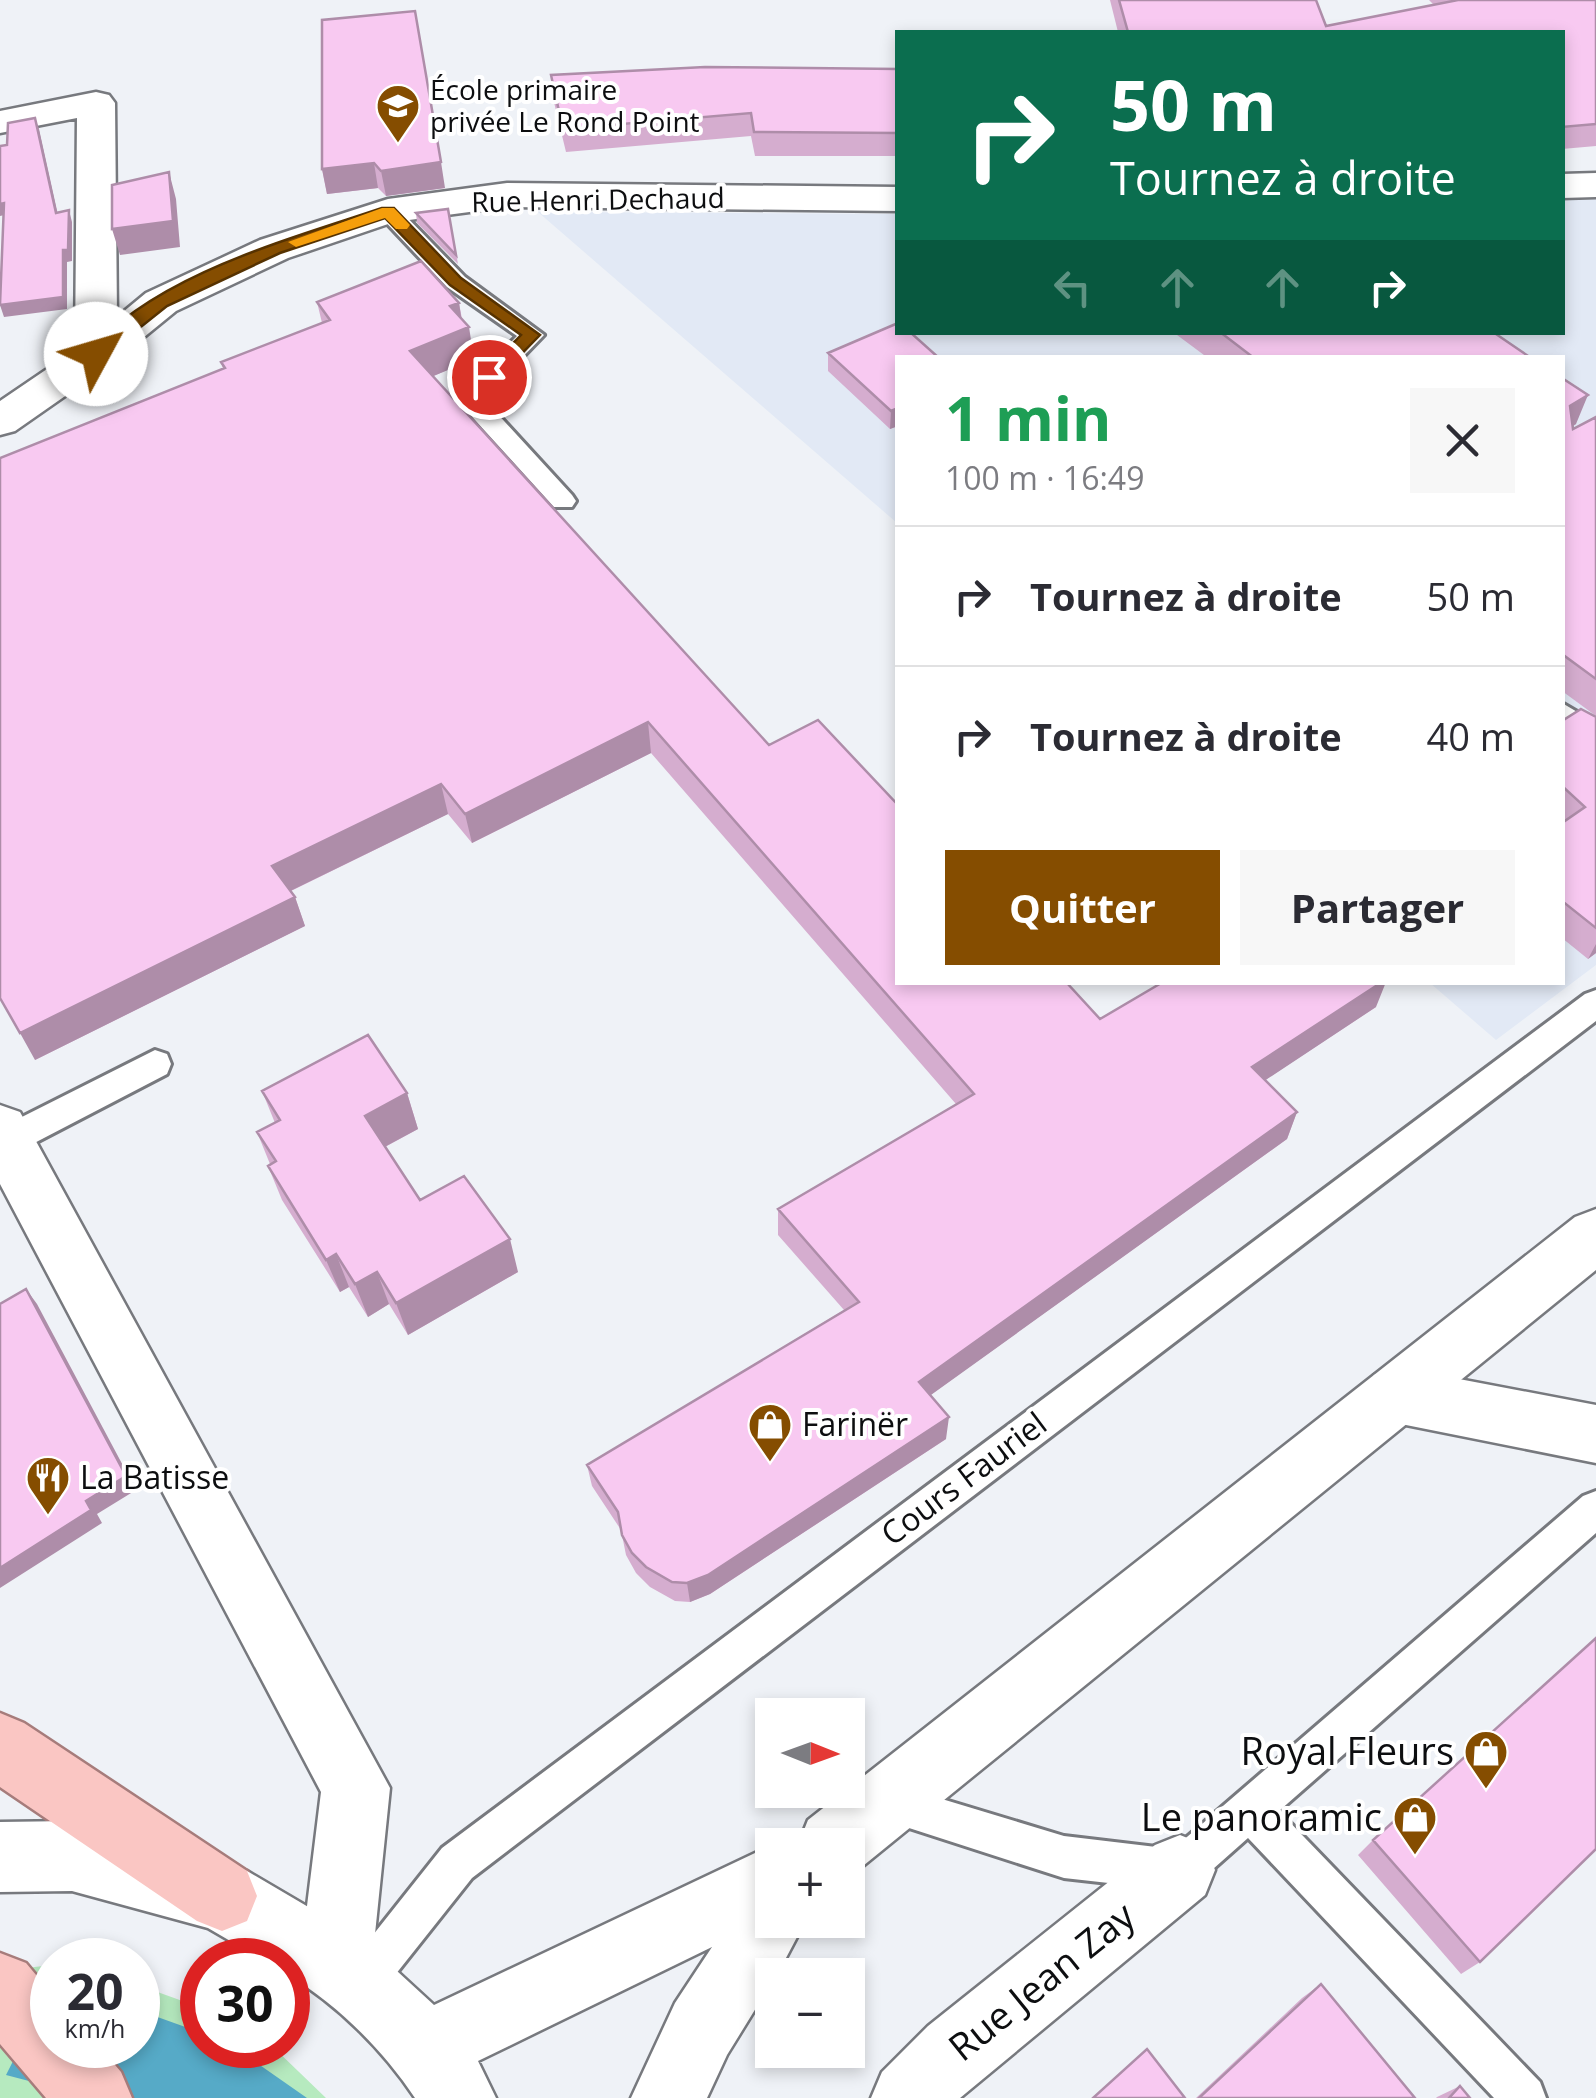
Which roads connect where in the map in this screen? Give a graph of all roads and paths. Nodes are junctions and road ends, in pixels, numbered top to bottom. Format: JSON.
{"nodes":[{"id":1,"x":0,"y":122,"type":"edge"},
{"id":2,"x":1596,"y":185,"type":"edge"},
{"id":3,"x":1565,"y":186,"type":"edge"},
{"id":4,"x":895,"y":199,"type":"edge"},
{"id":5,"x":388,"y":212,"type":"junction"},
{"id":6,"x":96,"y":354,"type":"junction"},
{"id":7,"x":0,"y":422,"type":"edge"},
{"id":8,"x":564,"y":502,"type":"dead end"},
{"id":9,"x":1565,"y":715,"type":"edge"},
{"id":10,"x":1596,"y":738,"type":"edge"},
{"id":11,"x":1596,"y":1003,"type":"edge"},
{"id":12,"x":155,"y":1064,"type":"dead end"},
{"id":13,"x":3,"y":1135,"type":"edge"},
{"id":14,"x":1596,"y":1234,"type":"edge"},
{"id":15,"x":1396,"y":1395,"type":"junction"},
{"id":16,"x":1596,"y":1434,"type":"edge"},
{"id":17,"x":1596,"y":1509,"type":"edge"},
{"id":18,"x":0,"y":1746,"type":"edge"},
{"id":19,"x":889,"y":1803,"type":"junction"},
{"id":20,"x":1249,"y":1809,"type":"junction"},
{"id":21,"x":855,"y":1828,"type":"edge"},
{"id":22,"x":0,"y":1857,"type":"edge"},
{"id":23,"x":1180,"y":1870,"type":"junction"},
{"id":24,"x":755,"y":1890,"type":"edge"},
{"id":25,"x":222,"y":1896,"type":"junction"},
{"id":26,"x":759,"y":1938,"type":"edge"},
{"id":27,"x":349,"y":1974,"type":"junction"},
{"id":28,"x":0,"y":1989,"type":"edge"},
{"id":29,"x":442,"y":2073,"type":"edge"},
{"id":30,"x":95,"y":2098,"type":"edge"},
{"id":31,"x":668,"y":2098,"type":"edge"},
{"id":32,"x":908,"y":2098,"type":"edge"},
{"id":33,"x":1524,"y":2098,"type":"edge"}],
"edges":[{"from":1,"to":6,"type":"street"},
{"from":2,"to":3,"type":"street"},
{"from":4,"to":5,"type":"street","name":"Rue Henri Dechaud"},
{"from":5,"to":6,"type":"street","name":"Rue Henri Dechaud"},
{"from":5,"to":8,"type":"lane"},
{"from":6,"to":7,"type":"street","name":"Rue Henri Dechaud"},
{"from":9,"to":10,"type":"lane"},
{"from":11,"to":27,"type":"lane","name":"Cours Fauriel"},
{"from":12,"to":13,"type":"lane"},
{"from":13,"to":27,"type":"street"},
{"from":14,"to":15,"type":"street"},
{"from":15,"to":16,"type":"street"},
{"from":15,"to":19,"type":"street"},
{"from":17,"to":20,"type":"lane"},
{"from":18,"to":25,"type":"highway"},
{"from":19,"to":21,"type":"street"},
{"from":19,"to":23,"type":"lane"},
{"from":20,"to":23,"type":"lane"},
{"from":20,"to":33,"type":"lane"},
{"from":22,"to":25,"type":"street"},
{"from":23,"to":32,"type":"street","name":"Rue Jean Zay"},
{"from":24,"to":29,"type":"street"},
{"from":25,"to":27,"type":"street"},
{"from":26,"to":31,"type":"street"},
{"from":27,"to":29,"type":"street"},
{"from":28,"to":30,"type":"highway"}]}
